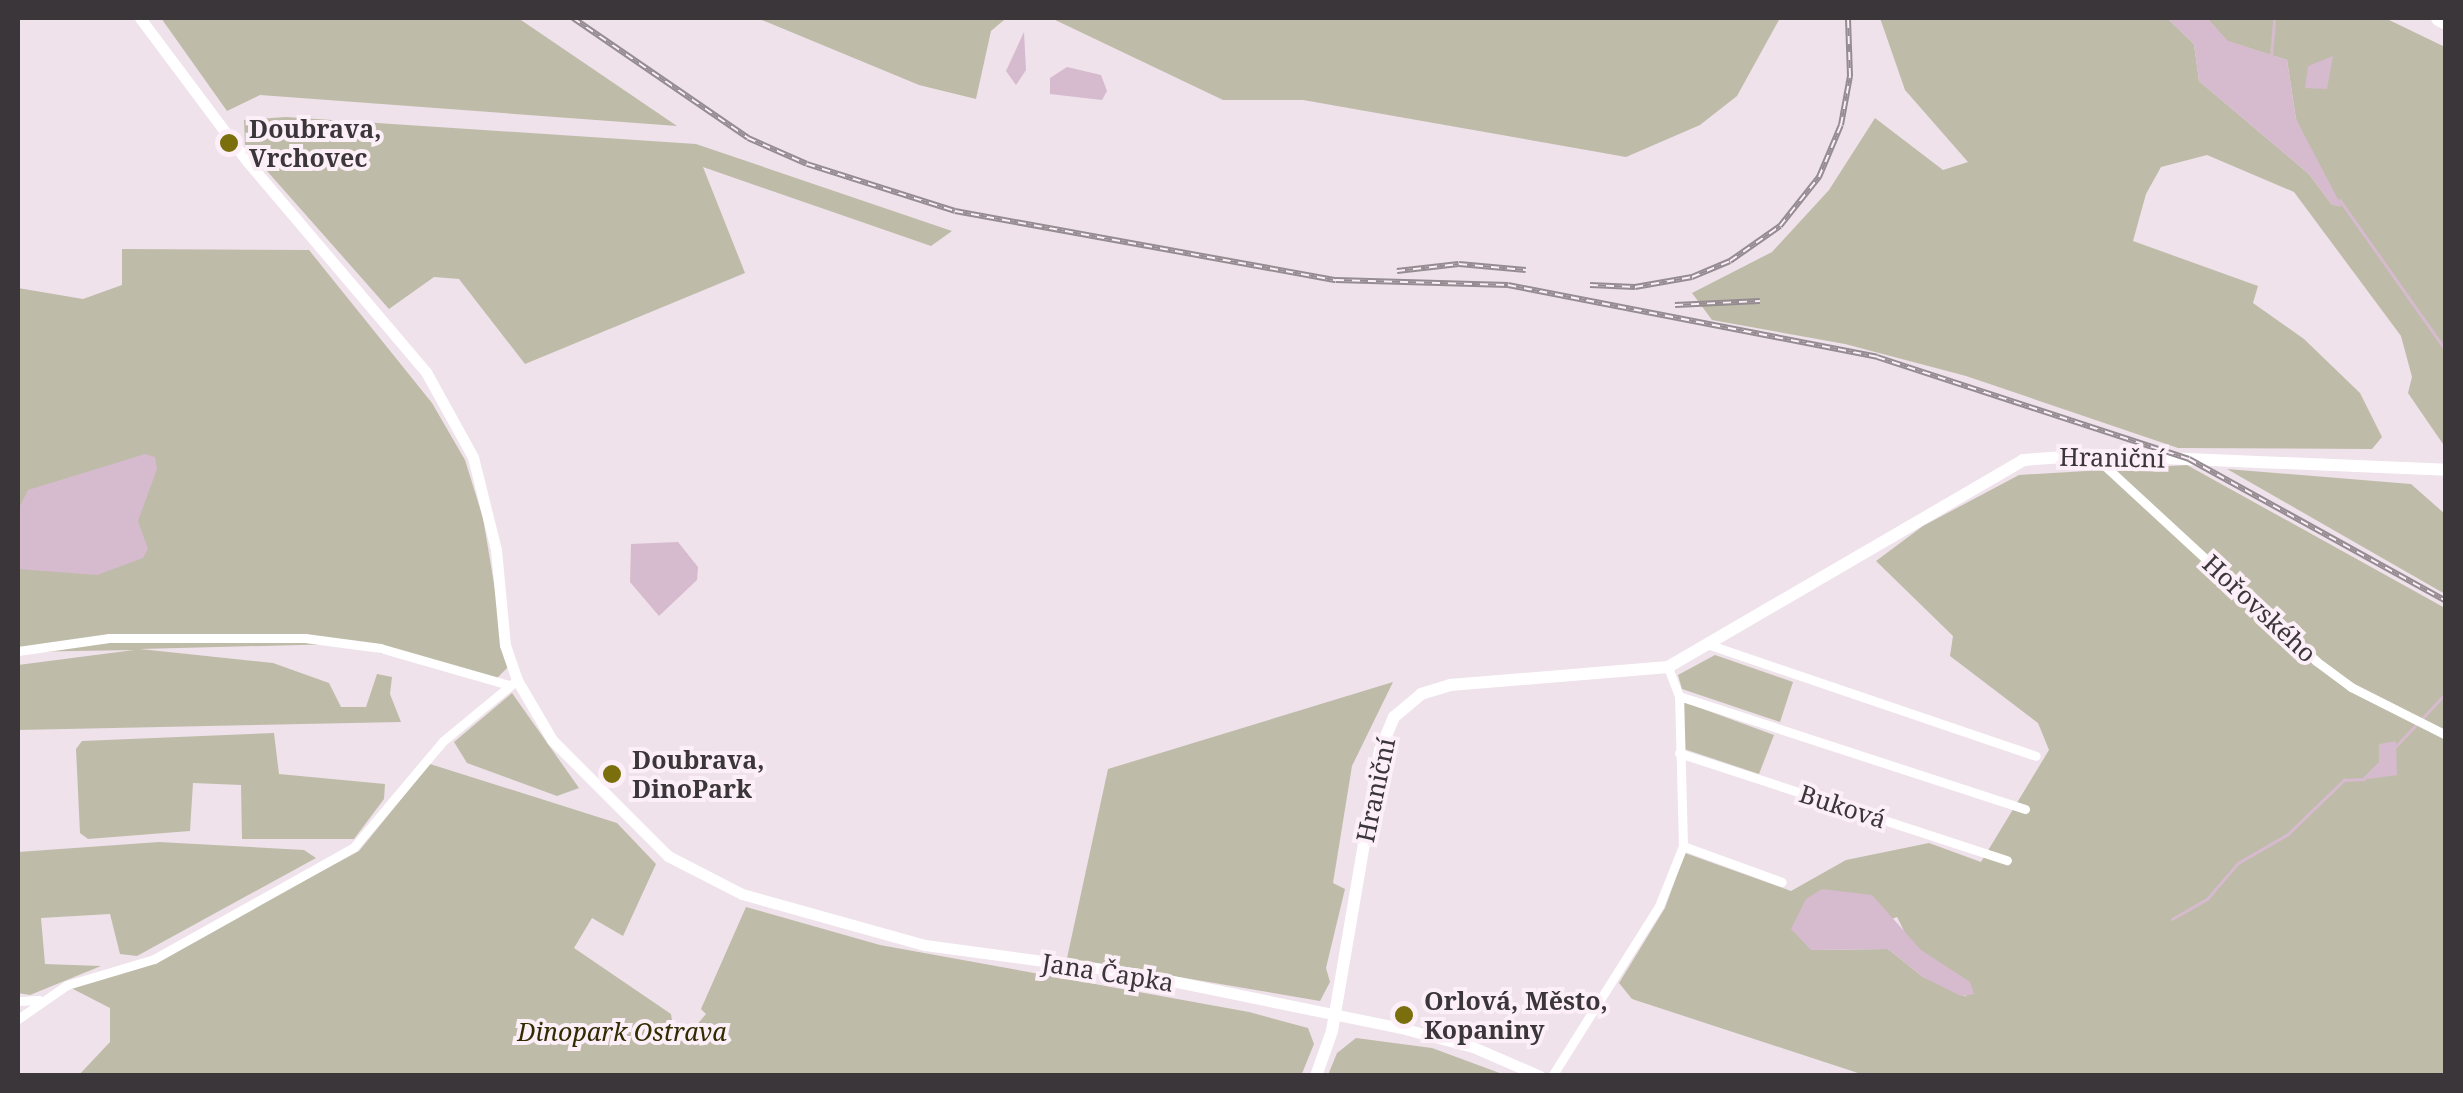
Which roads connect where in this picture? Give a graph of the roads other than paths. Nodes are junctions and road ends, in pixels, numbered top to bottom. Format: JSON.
{"nodes":[{"id":1,"x":140,"y":18,"type":"edge"},
{"id":2,"x":2438,"y":18,"type":"edge"},
{"id":3,"x":2446,"y":22,"type":"edge"},
{"id":4,"x":2093,"y":456,"type":"junction"},
{"id":5,"x":2446,"y":470,"type":"edge"},
{"id":6,"x":1710,"y":645,"type":"junction"},
{"id":7,"x":18,"y":651,"type":"edge"},
{"id":8,"x":1668,"y":667,"type":"junction"},
{"id":9,"x":513,"y":683,"type":"junction"},
{"id":10,"x":1679,"y":696,"type":"junction"},
{"id":11,"x":2446,"y":735,"type":"edge"},
{"id":12,"x":1679,"y":753,"type":"junction"},
{"id":13,"x":2036,"y":756,"type":"dead end"},
{"id":14,"x":2026,"y":808,"type":"dead end"},
{"id":15,"x":1683,"y":846,"type":"junction"},
{"id":16,"x":2008,"y":860,"type":"dead end"},
{"id":17,"x":1782,"y":882,"type":"dead end"},
{"id":18,"x":18,"y":1000,"type":"edge"},
{"id":19,"x":39,"y":1000,"type":"junction"},
{"id":20,"x":1335,"y":1014,"type":"junction"},
{"id":21,"x":18,"y":1019,"type":"edge"},
{"id":22,"x":1316,"y":1076,"type":"edge"},
{"id":23,"x":1540,"y":1076,"type":"edge"},
{"id":24,"x":1552,"y":1076,"type":"edge"}],
"edges":[{"from":1,"to":9,"type":"street","name":"Jana Čapka"},
{"from":2,"to":3,"type":"main road"},
{"from":4,"to":5,"type":"main road","name":"Hraniční"},
{"from":4,"to":6,"type":"main road","name":"Hraniční"},
{"from":4,"to":11,"type":"street","name":"Hořovského"},
{"from":6,"to":8,"type":"main road","name":"Hraniční"},
{"from":6,"to":13,"type":"street"},
{"from":7,"to":9,"type":"street"},
{"from":8,"to":10,"type":"street"},
{"from":8,"to":20,"type":"main road","name":"Hraniční"},
{"from":9,"to":19,"type":"street"},
{"from":9,"to":20,"type":"street","name":"Jana Čapka"},
{"from":10,"to":12,"type":"street"},
{"from":10,"to":14,"type":"street"},
{"from":12,"to":15,"type":"street"},
{"from":12,"to":16,"type":"street","name":"Buková"},
{"from":15,"to":17,"type":"street"},
{"from":15,"to":24,"type":"street"},
{"from":18,"to":19,"type":"street"},
{"from":19,"to":21,"type":"street"},
{"from":20,"to":22,"type":"main road","name":"Hraniční"},
{"from":20,"to":23,"type":"street","name":"Jana Čapka"}]}
